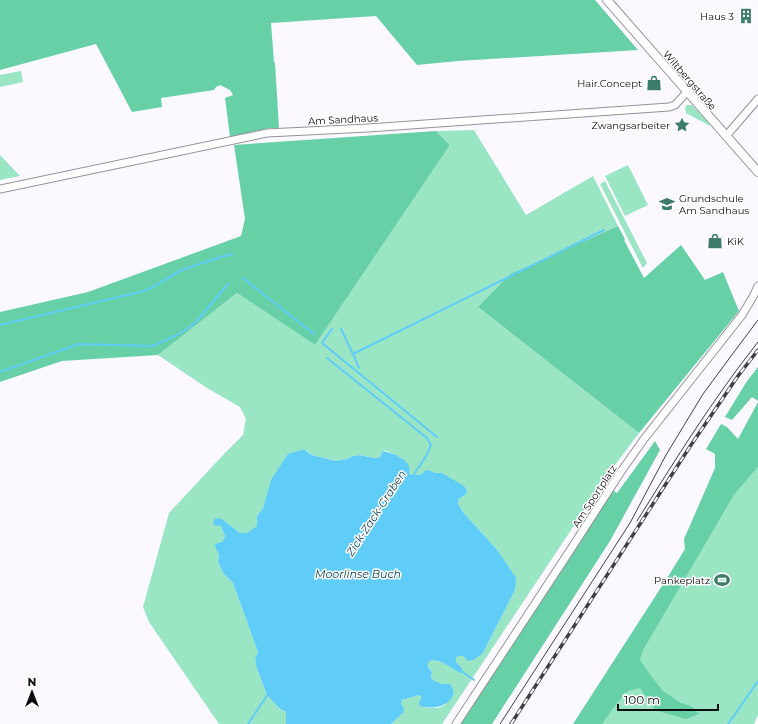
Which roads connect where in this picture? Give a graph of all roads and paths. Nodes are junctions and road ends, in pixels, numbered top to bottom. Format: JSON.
{"nodes":[{"id":1,"x":607,"y":0,"type":"edge"},
{"id":2,"x":687,"y":92,"type":"junction"},
{"id":3,"x":758,"y":99,"type":"edge"},
{"id":4,"x":726,"y":136,"type":"junction"},
{"id":5,"x":758,"y":172,"type":"edge"},
{"id":6,"x":0,"y":189,"type":"edge"},
{"id":7,"x":758,"y":286,"type":"edge"},
{"id":8,"x":456,"y":724,"type":"edge"}],
"edges":[{"from":1,"to":2,"type":"main road","name":"Wiltbergstraße"},
{"from":2,"to":4,"type":"main road","name":"Wiltbergstraße"},
{"from":2,"to":6,"type":"street","name":"Am Sandhaus"},
{"from":3,"to":4,"type":"street"},
{"from":4,"to":5,"type":"main road","name":"Wiltbergstraße"},
{"from":7,"to":8,"type":"street","name":"Am Sportplatz"}]}
